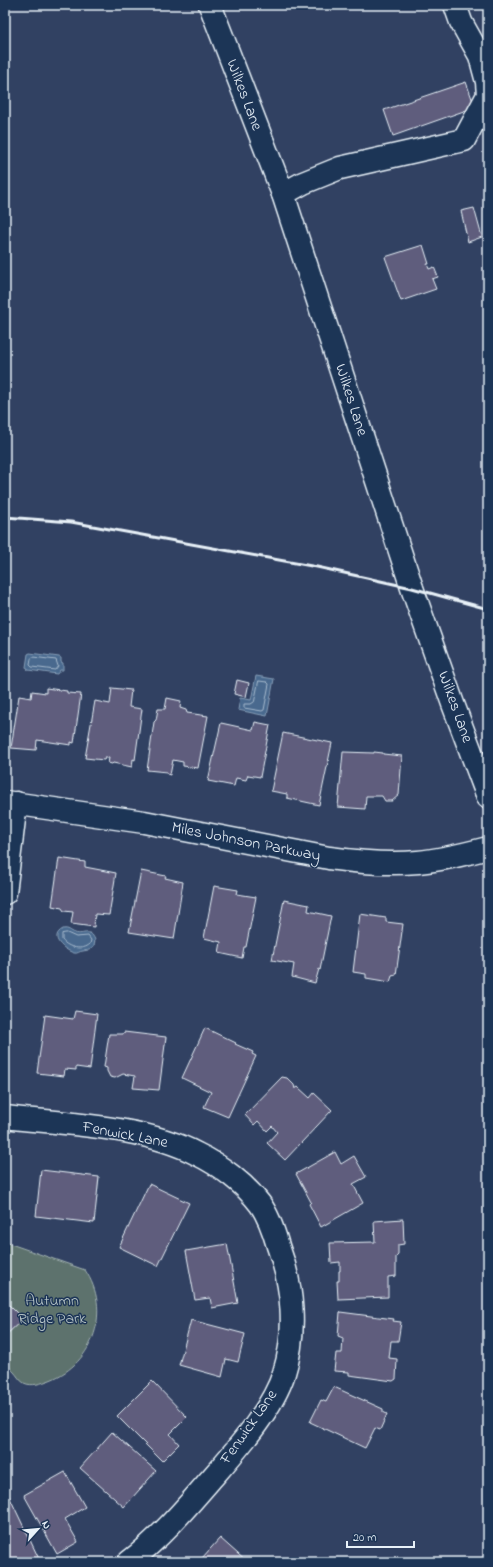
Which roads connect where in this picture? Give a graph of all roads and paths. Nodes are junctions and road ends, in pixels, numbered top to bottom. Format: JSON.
{"nodes":[{"id":1,"x":210,"y":5,"type":"edge"},
{"id":2,"x":455,"y":5,"type":"edge"},
{"id":3,"x":283,"y":194,"type":"junction"},
{"id":4,"x":488,"y":797,"type":"edge"},
{"id":5,"x":10,"y":803,"type":"edge"},
{"id":6,"x":488,"y":848,"type":"edge"},
{"id":7,"x":5,"y":893,"type":"edge"},
{"id":8,"x":5,"y":1117,"type":"edge"},
{"id":9,"x":129,"y":1562,"type":"edge"}],
"edges":[{"from":1,"to":3,"type":"street","name":"Wilkes Lane"},
{"from":2,"to":3,"type":"street"},
{"from":3,"to":4,"type":"street","name":"Wilkes Lane"},
{"from":5,"to":6,"type":"street","name":"Miles Johnson Parkway"},
{"from":5,"to":7,"type":"street"},
{"from":8,"to":9,"type":"street","name":"Fenwick Lane"}]}
